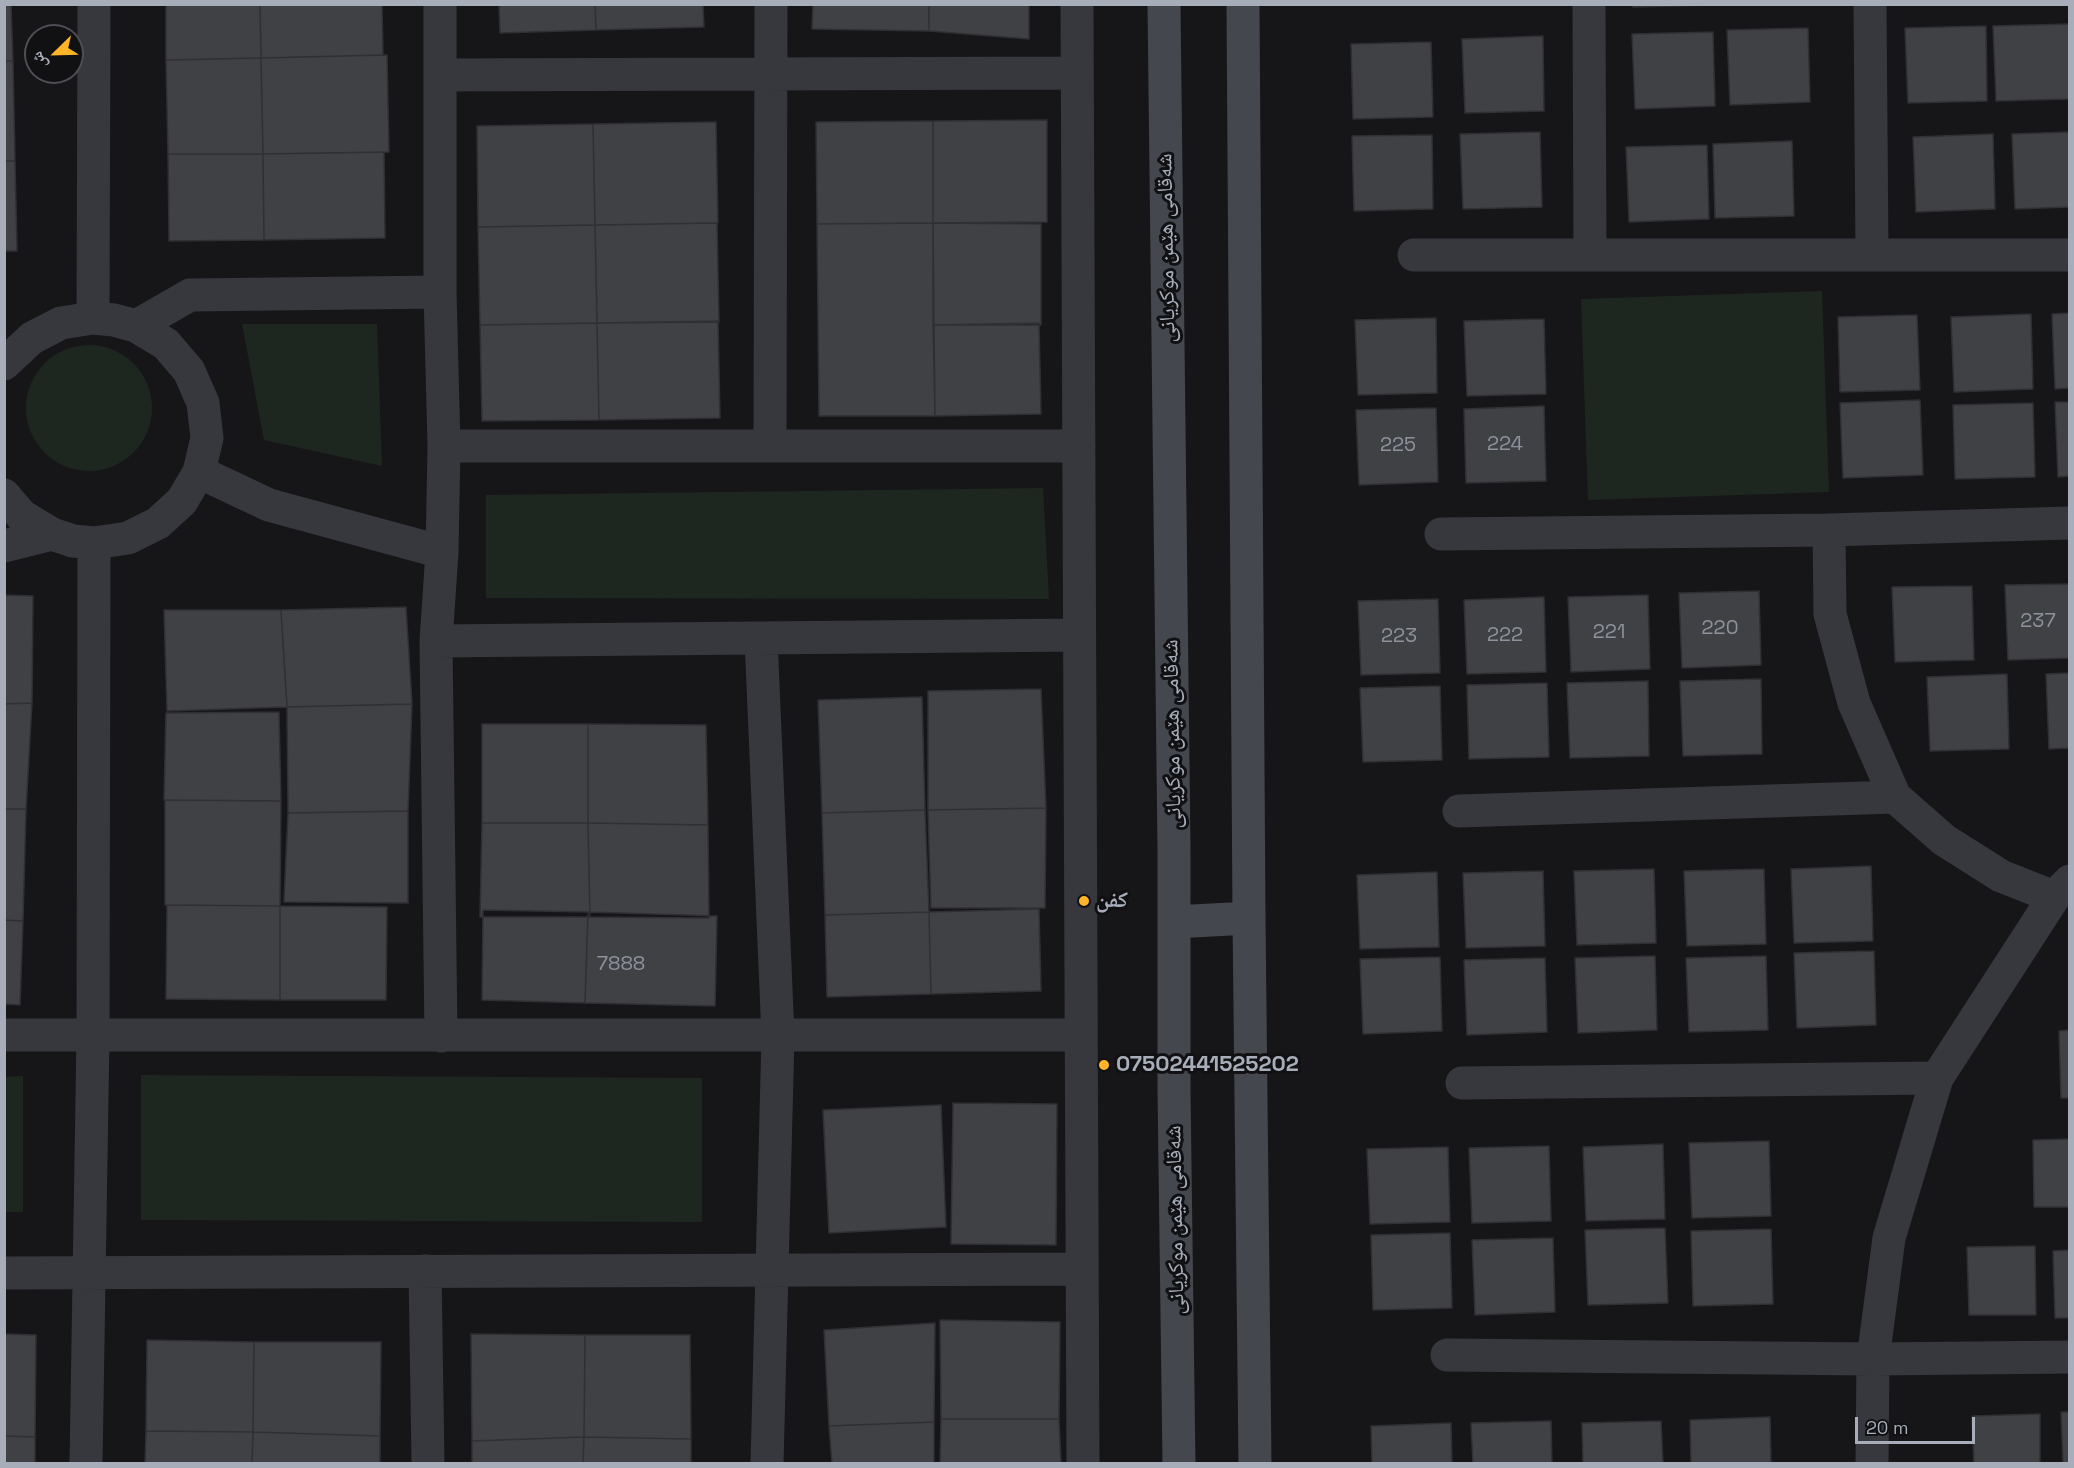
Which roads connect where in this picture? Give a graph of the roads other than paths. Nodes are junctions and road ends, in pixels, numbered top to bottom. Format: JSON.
{"nodes":[{"id":1,"x":94,"y":4,"type":"edge"},
{"id":2,"x":440,"y":4,"type":"edge"},
{"id":3,"x":771,"y":4,"type":"edge"},
{"id":4,"x":1077,"y":4,"type":"edge"},
{"id":5,"x":1164,"y":4,"type":"edge"},
{"id":6,"x":1243,"y":4,"type":"edge"},
{"id":7,"x":1589,"y":4,"type":"edge"},
{"id":8,"x":1870,"y":4,"type":"edge"},
{"id":9,"x":1077,"y":73,"type":"junction"},
{"id":10,"x":771,"y":74,"type":"junction"},
{"id":11,"x":440,"y":75,"type":"junction"},
{"id":12,"x":1590,"y":254,"type":"junction"},
{"id":13,"x":1872,"y":254,"type":"junction"},
{"id":14,"x":1414,"y":255,"type":"dead end"},
{"id":15,"x":2070,"y":255,"type":"edge"},
{"id":16,"x":440,"y":292,"type":"junction"},
{"id":17,"x":93,"y":318,"type":"junction"},
{"id":18,"x":136,"y":326,"type":"junction"},
{"id":19,"x":4,"y":364,"type":"edge"},
{"id":20,"x":444,"y":446,"type":"junction"},
{"id":21,"x":770,"y":446,"type":"junction"},
{"id":22,"x":1079,"y":446,"type":"junction"},
{"id":23,"x":199,"y":472,"type":"junction"},
{"id":24,"x":4,"y":495,"type":"edge"},
{"id":25,"x":2070,"y":523,"type":"edge"},
{"id":26,"x":1829,"y":530,"type":"junction"},
{"id":27,"x":52,"y":534,"type":"junction"},
{"id":28,"x":1441,"y":534,"type":"dead end"},
{"id":29,"x":94,"y":543,"type":"junction"},
{"id":30,"x":4,"y":546,"type":"edge"},
{"id":31,"x":442,"y":552,"type":"junction"},
{"id":32,"x":1079,"y":635,"type":"junction"},
{"id":33,"x":761,"y":638,"type":"junction"},
{"id":34,"x":436,"y":641,"type":"junction"},
{"id":35,"x":1895,"y":797,"type":"junction"},
{"id":36,"x":1459,"y":811,"type":"dead end"},
{"id":37,"x":2062,"y":889,"type":"edge"},
{"id":38,"x":1249,"y":918,"type":"junction"},
{"id":39,"x":1174,"y":922,"type":"junction"},
{"id":40,"x":4,"y":1035,"type":"edge"},
{"id":41,"x":1081,"y":1035,"type":"junction"},
{"id":42,"x":93,"y":1036,"type":"junction"},
{"id":43,"x":441,"y":1036,"type":"junction"},
{"id":44,"x":778,"y":1036,"type":"junction"},
{"id":45,"x":1937,"y":1078,"type":"junction"},
{"id":46,"x":1462,"y":1083,"type":"dead end"},
{"id":47,"x":1082,"y":1269,"type":"junction"},
{"id":48,"x":772,"y":1270,"type":"junction"},
{"id":49,"x":425,"y":1271,"type":"junction"},
{"id":50,"x":4,"y":1273,"type":"edge"},
{"id":51,"x":89,"y":1273,"type":"junction"},
{"id":52,"x":1447,"y":1355,"type":"dead end"},
{"id":53,"x":2070,"y":1357,"type":"edge"},
{"id":54,"x":1874,"y":1359,"type":"junction"},
{"id":55,"x":86,"y":1464,"type":"edge"},
{"id":56,"x":428,"y":1464,"type":"edge"},
{"id":57,"x":767,"y":1464,"type":"edge"},
{"id":58,"x":1083,"y":1464,"type":"edge"},
{"id":59,"x":1179,"y":1464,"type":"edge"},
{"id":60,"x":1255,"y":1464,"type":"edge"},
{"id":61,"x":1872,"y":1464,"type":"edge"}],
"edges":[{"from":1,"to":17,"type":"street"},
{"from":2,"to":11,"type":"street"},
{"from":3,"to":10,"type":"street"},
{"from":4,"to":9,"type":"street"},
{"from":5,"to":39,"type":"street","name":"شەقامی هێمن موکریانی"},
{"from":6,"to":38,"type":"street"},
{"from":7,"to":12,"type":"street"},
{"from":8,"to":13,"type":"street"},
{"from":9,"to":10,"type":"street"},
{"from":9,"to":22,"type":"street"},
{"from":10,"to":11,"type":"street"},
{"from":10,"to":21,"type":"street"},
{"from":11,"to":16,"type":"street"},
{"from":12,"to":13,"type":"street"},
{"from":12,"to":14,"type":"street"},
{"from":13,"to":15,"type":"street"},
{"from":16,"to":18,"type":"street"},
{"from":16,"to":20,"type":"street"},
{"from":17,"to":18,"type":"street"},
{"from":17,"to":19,"type":"street"},
{"from":18,"to":23,"type":"street"},
{"from":20,"to":21,"type":"street"},
{"from":20,"to":31,"type":"street"},
{"from":21,"to":22,"type":"street"},
{"from":22,"to":32,"type":"street"},
{"from":23,"to":29,"type":"street"},
{"from":23,"to":31,"type":"street"},
{"from":24,"to":27,"type":"street"},
{"from":25,"to":26,"type":"street"},
{"from":26,"to":28,"type":"street"},
{"from":26,"to":35,"type":"street"},
{"from":27,"to":29,"type":"street"},
{"from":27,"to":30,"type":"street"},
{"from":29,"to":42,"type":"street"},
{"from":31,"to":34,"type":"street"},
{"from":32,"to":33,"type":"street"},
{"from":32,"to":41,"type":"street"},
{"from":33,"to":34,"type":"street"},
{"from":33,"to":44,"type":"street"},
{"from":34,"to":43,"type":"street"},
{"from":35,"to":36,"type":"street"},
{"from":35,"to":37,"type":"street"},
{"from":37,"to":45,"type":"street"},
{"from":38,"to":39,"type":"street"},
{"from":38,"to":60,"type":"street"},
{"from":39,"to":59,"type":"street","name":"شەقامی هێمن موکریانی"},
{"from":40,"to":42,"type":"street"},
{"from":41,"to":44,"type":"street"},
{"from":41,"to":47,"type":"street"},
{"from":42,"to":43,"type":"street"},
{"from":42,"to":51,"type":"street"},
{"from":43,"to":44,"type":"street"},
{"from":44,"to":48,"type":"street"},
{"from":45,"to":46,"type":"street"},
{"from":45,"to":54,"type":"street"},
{"from":47,"to":48,"type":"street"},
{"from":47,"to":58,"type":"street"},
{"from":48,"to":49,"type":"street"},
{"from":48,"to":57,"type":"street"},
{"from":49,"to":51,"type":"street"},
{"from":49,"to":56,"type":"street"},
{"from":50,"to":51,"type":"street"},
{"from":51,"to":55,"type":"street"},
{"from":52,"to":54,"type":"street"},
{"from":53,"to":54,"type":"street"},
{"from":54,"to":61,"type":"street"}]}
